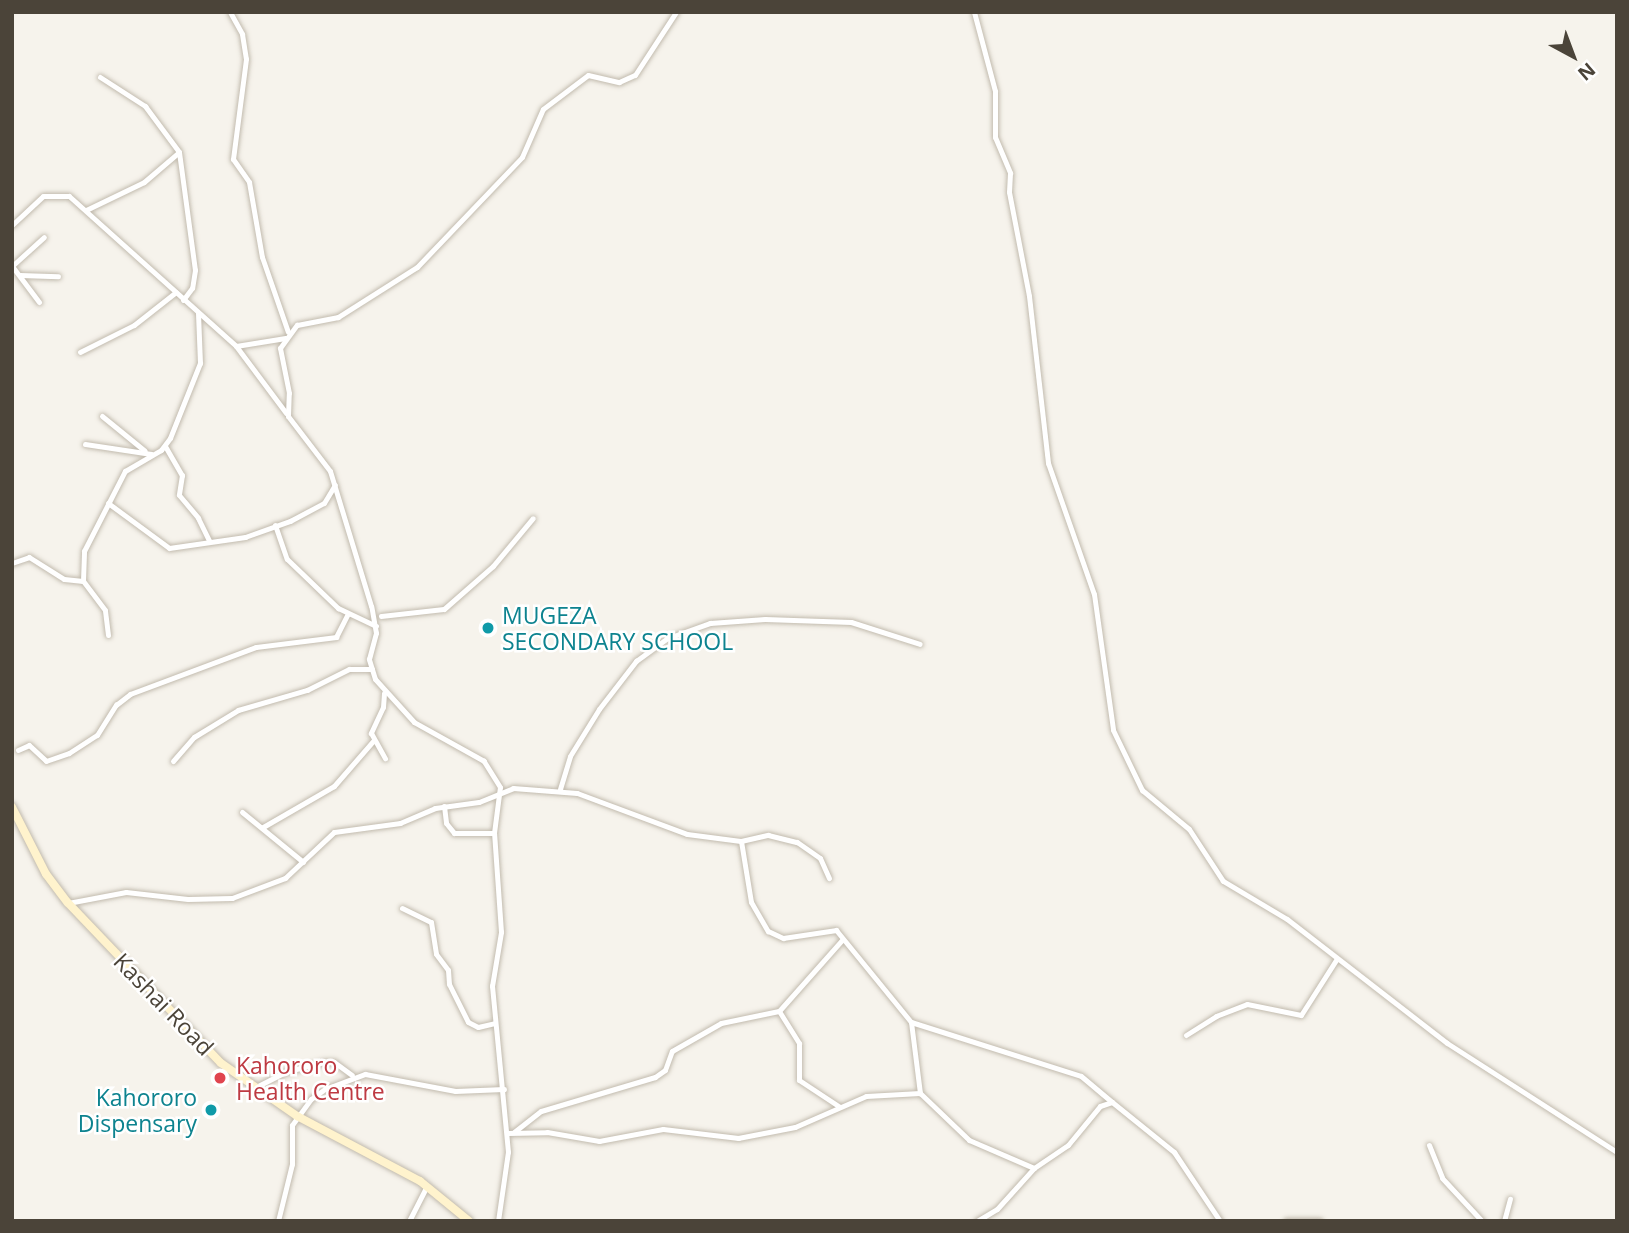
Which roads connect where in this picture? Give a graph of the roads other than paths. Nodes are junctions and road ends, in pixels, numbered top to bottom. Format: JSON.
{"nodes":[{"id":1,"x":230,"y":12,"type":"edge"},
{"id":2,"x":676,"y":12,"type":"edge"},
{"id":3,"x":974,"y":12,"type":"edge"},
{"id":4,"x":100,"y":77,"type":"dead end"},
{"id":5,"x":179,"y":152,"type":"junction"},
{"id":6,"x":86,"y":210,"type":"junction"},
{"id":7,"x":12,"y":225,"type":"edge"},
{"id":8,"x":44,"y":237,"type":"dead end"},
{"id":9,"x":20,"y":275,"type":"junction"},
{"id":10,"x":58,"y":276,"type":"dead end"},
{"id":11,"x":176,"y":292,"type":"junction"},
{"id":12,"x":183,"y":300,"type":"junction"},
{"id":13,"x":39,"y":302,"type":"dead end"},
{"id":14,"x":198,"y":313,"type":"junction"},
{"id":15,"x":287,"y":335,"type":"junction"},
{"id":16,"x":236,"y":346,"type":"junction"},
{"id":17,"x":80,"y":352,"type":"dead end"},
{"id":18,"x":102,"y":416,"type":"dead end"},
{"id":19,"x":288,"y":416,"type":"junction"},
{"id":20,"x":85,"y":444,"type":"dead end"},
{"id":21,"x":165,"y":446,"type":"junction"},
{"id":22,"x":145,"y":451,"type":"junction"},
{"id":23,"x":151,"y":454,"type":"junction"},
{"id":24,"x":335,"y":485,"type":"junction"},
{"id":25,"x":108,"y":503,"type":"junction"},
{"id":26,"x":533,"y":518,"type":"dead end"},
{"id":27,"x":275,"y":525,"type":"junction"},
{"id":28,"x":209,"y":541,"type":"junction"},
{"id":29,"x":12,"y":563,"type":"edge"},
{"id":30,"x":83,"y":581,"type":"junction"},
{"id":31,"x":347,"y":615,"type":"junction"},
{"id":32,"x":382,"y":616,"type":"dead end"},
{"id":33,"x":376,"y":626,"type":"junction"},
{"id":34,"x":108,"y":635,"type":"dead end"},
{"id":35,"x":920,"y":644,"type":"dead end"},
{"id":36,"x":372,"y":669,"type":"junction"},
{"id":37,"x":384,"y":693,"type":"junction"},
{"id":38,"x":374,"y":740,"type":"junction"},
{"id":39,"x":18,"y":750,"type":"dead end"},
{"id":40,"x":385,"y":758,"type":"dead end"},
{"id":41,"x":173,"y":761,"type":"dead end"},
{"id":42,"x":560,"y":789,"type":"junction"},
{"id":43,"x":500,"y":794,"type":"junction"},
{"id":44,"x":444,"y":806,"type":"junction"},
{"id":45,"x":12,"y":807,"type":"edge"},
{"id":46,"x":242,"y":812,"type":"dead end"},
{"id":47,"x":263,"y":827,"type":"junction"},
{"id":48,"x":494,"y":833,"type":"junction"},
{"id":49,"x":741,"y":841,"type":"junction"},
{"id":50,"x":303,"y":862,"type":"junction"},
{"id":51,"x":829,"y":878,"type":"dead end"},
{"id":52,"x":68,"y":903,"type":"junction"},
{"id":53,"x":402,"y":908,"type":"dead end"},
{"id":54,"x":843,"y":939,"type":"junction"},
{"id":55,"x":1336,"y":960,"type":"junction"},
{"id":56,"x":779,"y":1012,"type":"junction"},
{"id":57,"x":911,"y":1022,"type":"junction"},
{"id":58,"x":495,"y":1023,"type":"junction"},
{"id":59,"x":1186,"y":1035,"type":"dead end"},
{"id":60,"x":352,"y":1075,"type":"junction"},
{"id":61,"x":253,"y":1089,"type":"junction"},
{"id":62,"x":504,"y":1089,"type":"junction"},
{"id":63,"x":920,"y":1093,"type":"junction"},
{"id":64,"x":1112,"y":1102,"type":"junction"},
{"id":65,"x":840,"y":1107,"type":"junction"},
{"id":66,"x":297,"y":1116,"type":"junction"},
{"id":67,"x":511,"y":1133,"type":"junction"},
{"id":68,"x":1429,"y":1145,"type":"dead end"},
{"id":69,"x":1617,"y":1152,"type":"edge"},
{"id":70,"x":1034,"y":1168,"type":"junction"},
{"id":71,"x":427,"y":1186,"type":"junction"},
{"id":72,"x":1510,"y":1199,"type":"dead end"},
{"id":73,"x":278,"y":1221,"type":"edge"},
{"id":74,"x":409,"y":1221,"type":"edge"},
{"id":75,"x":469,"y":1221,"type":"edge"},
{"id":76,"x":498,"y":1221,"type":"edge"},
{"id":77,"x":977,"y":1221,"type":"edge"},
{"id":78,"x":1220,"y":1221,"type":"edge"},
{"id":79,"x":1286,"y":1221,"type":"edge"},
{"id":80,"x":1320,"y":1221,"type":"edge"},
{"id":81,"x":1482,"y":1221,"type":"edge"},
{"id":82,"x":1504,"y":1221,"type":"edge"}],
"edges":[{"from":1,"to":15,"type":"street"},
{"from":2,"to":15,"type":"street"},
{"from":3,"to":55,"type":"street"},
{"from":4,"to":5,"type":"street"},
{"from":5,"to":6,"type":"street"},
{"from":5,"to":12,"type":"street"},
{"from":6,"to":7,"type":"street"},
{"from":6,"to":11,"type":"street"},
{"from":8,"to":9,"type":"street"},
{"from":9,"to":10,"type":"street"},
{"from":9,"to":13,"type":"street"},
{"from":11,"to":12,"type":"street"},
{"from":11,"to":17,"type":"street"},
{"from":12,"to":14,"type":"street"},
{"from":14,"to":16,"type":"street"},
{"from":14,"to":21,"type":"street"},
{"from":15,"to":16,"type":"street"},
{"from":15,"to":19,"type":"street"},
{"from":16,"to":19,"type":"street"},
{"from":18,"to":22,"type":"street"},
{"from":19,"to":24,"type":"street"},
{"from":20,"to":22,"type":"street"},
{"from":21,"to":23,"type":"street"},
{"from":21,"to":28,"type":"street"},
{"from":22,"to":23,"type":"street"},
{"from":23,"to":25,"type":"street"},
{"from":24,"to":27,"type":"street"},
{"from":24,"to":33,"type":"street"},
{"from":25,"to":28,"type":"street"},
{"from":25,"to":30,"type":"street"},
{"from":26,"to":32,"type":"street"},
{"from":27,"to":28,"type":"street"},
{"from":27,"to":31,"type":"street"},
{"from":29,"to":30,"type":"street"},
{"from":30,"to":34,"type":"street"},
{"from":31,"to":33,"type":"street"},
{"from":31,"to":39,"type":"street"},
{"from":33,"to":36,"type":"street"},
{"from":35,"to":42,"type":"street"},
{"from":36,"to":37,"type":"street"},
{"from":36,"to":41,"type":"street"},
{"from":37,"to":38,"type":"street"},
{"from":37,"to":43,"type":"street"},
{"from":38,"to":40,"type":"street"},
{"from":38,"to":47,"type":"street"},
{"from":42,"to":43,"type":"street"},
{"from":42,"to":49,"type":"street"},
{"from":43,"to":44,"type":"street"},
{"from":43,"to":48,"type":"street"},
{"from":44,"to":48,"type":"street"},
{"from":44,"to":50,"type":"street"},
{"from":45,"to":52,"type":"street","name":"Kashai Road"},
{"from":46,"to":47,"type":"street"},
{"from":47,"to":50,"type":"street"},
{"from":48,"to":58,"type":"street"},
{"from":49,"to":51,"type":"street"},
{"from":49,"to":54,"type":"street"},
{"from":50,"to":52,"type":"street"},
{"from":52,"to":61,"type":"street","name":"Kashai Road"},
{"from":53,"to":58,"type":"street"},
{"from":54,"to":56,"type":"street"},
{"from":54,"to":57,"type":"street"},
{"from":55,"to":59,"type":"street"},
{"from":55,"to":69,"type":"street"},
{"from":56,"to":65,"type":"street"},
{"from":56,"to":67,"type":"street"},
{"from":57,"to":63,"type":"street"},
{"from":57,"to":64,"type":"street"},
{"from":58,"to":62,"type":"street"},
{"from":60,"to":61,"type":"street"},
{"from":60,"to":62,"type":"street"},
{"from":60,"to":66,"type":"street"},
{"from":61,"to":66,"type":"street","name":"Kashai Road"},
{"from":62,"to":67,"type":"street"},
{"from":63,"to":65,"type":"street"},
{"from":63,"to":70,"type":"street"},
{"from":64,"to":70,"type":"street"},
{"from":64,"to":78,"type":"street"},
{"from":65,"to":67,"type":"street"},
{"from":66,"to":71,"type":"street","name":"Kashai Road"},
{"from":66,"to":73,"type":"street"},
{"from":67,"to":76,"type":"street"},
{"from":68,"to":81,"type":"street"},
{"from":70,"to":77,"type":"street"},
{"from":71,"to":74,"type":"street"},
{"from":71,"to":75,"type":"street","name":"Kashai Road"},
{"from":72,"to":82,"type":"street"},
{"from":79,"to":80,"type":"street"}]}
